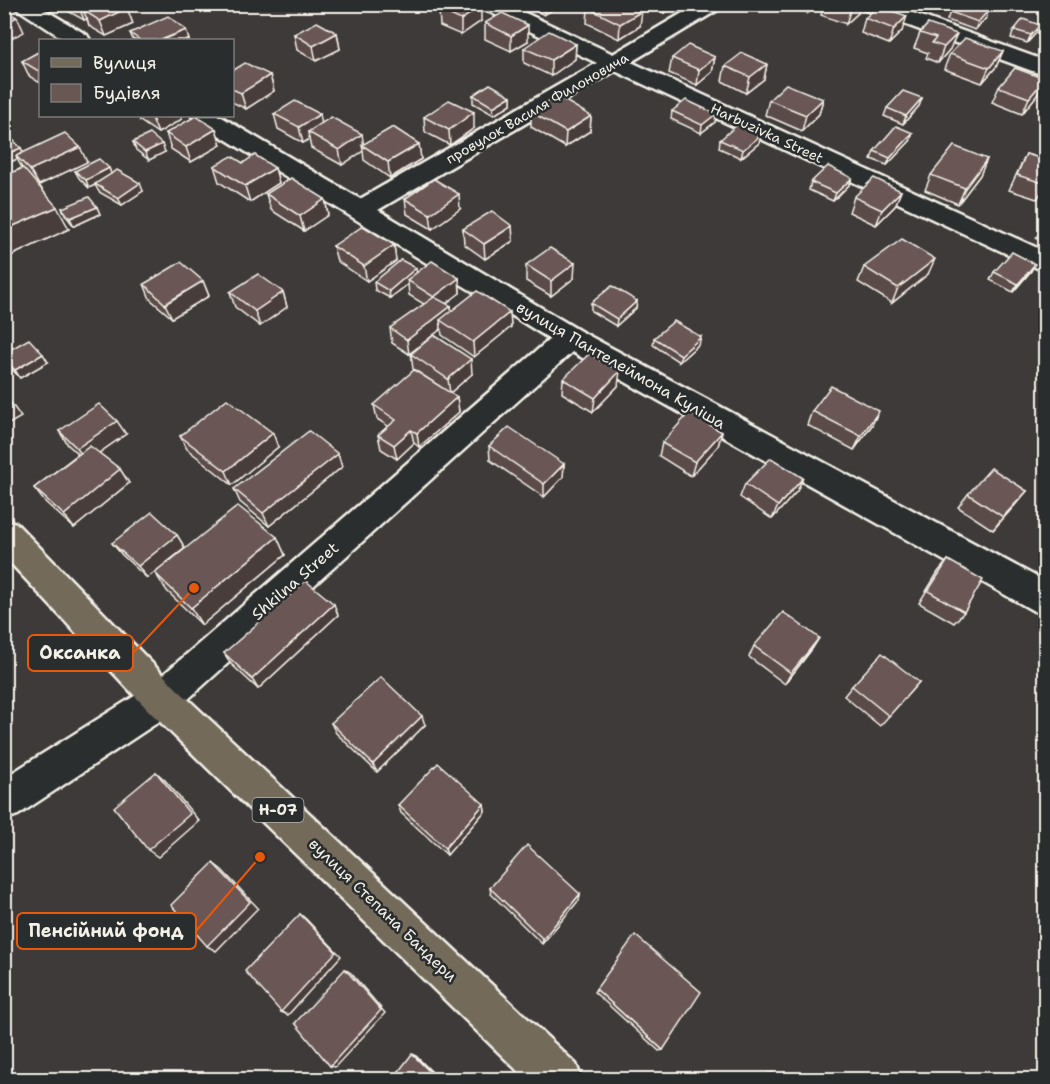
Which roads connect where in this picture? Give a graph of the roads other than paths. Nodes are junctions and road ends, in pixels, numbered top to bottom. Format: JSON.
{"nodes":[{"id":1,"x":20,"y":4,"type":"edge"},
{"id":2,"x":488,"y":4,"type":"edge"},
{"id":3,"x":714,"y":4,"type":"edge"},
{"id":4,"x":867,"y":4,"type":"edge"},
{"id":5,"x":77,"y":39,"type":"edge"},
{"id":6,"x":616,"y":63,"type":"junction"},
{"id":7,"x":1046,"y":69,"type":"edge"},
{"id":8,"x":206,"y":117,"type":"edge"},
{"id":9,"x":360,"y":210,"type":"junction"},
{"id":10,"x":1046,"y":263,"type":"edge"},
{"id":11,"x":570,"y":338,"type":"junction"},
{"id":12,"x":4,"y":533,"type":"edge"},
{"id":13,"x":1046,"y":600,"type":"edge"},
{"id":14,"x":162,"y":699,"type":"junction"},
{"id":15,"x":4,"y":801,"type":"edge"},
{"id":16,"x":560,"y":1080,"type":"edge"}],
"edges":[{"from":1,"to":5,"type":"street"},
{"from":2,"to":6,"type":"street","name":"Harbuzivka Street"},
{"from":3,"to":6,"type":"street","name":"провулок Василя Филоновича"},
{"from":4,"to":7,"type":"street"},
{"from":6,"to":9,"type":"street","name":"провулок Василя Филоновича"},
{"from":6,"to":10,"type":"street","name":"Harbuzivka Street"},
{"from":8,"to":9,"type":"street","name":"вулиця Пантелеймона Куліша"},
{"from":9,"to":11,"type":"street","name":"вулиця Пантелеймона Куліша"},
{"from":11,"to":13,"type":"street","name":"вулиця Пантелеймона Куліша"},
{"from":11,"to":14,"type":"street","name":"Shkilna Street"},
{"from":12,"to":14,"type":"main road","name":"вулиця Степана Бандери","number":"Н-07"},
{"from":14,"to":15,"type":"street","name":"Shkilna Street"},
{"from":14,"to":16,"type":"main road","name":"вулиця Степана Бандери","number":"Н-07"}]}
